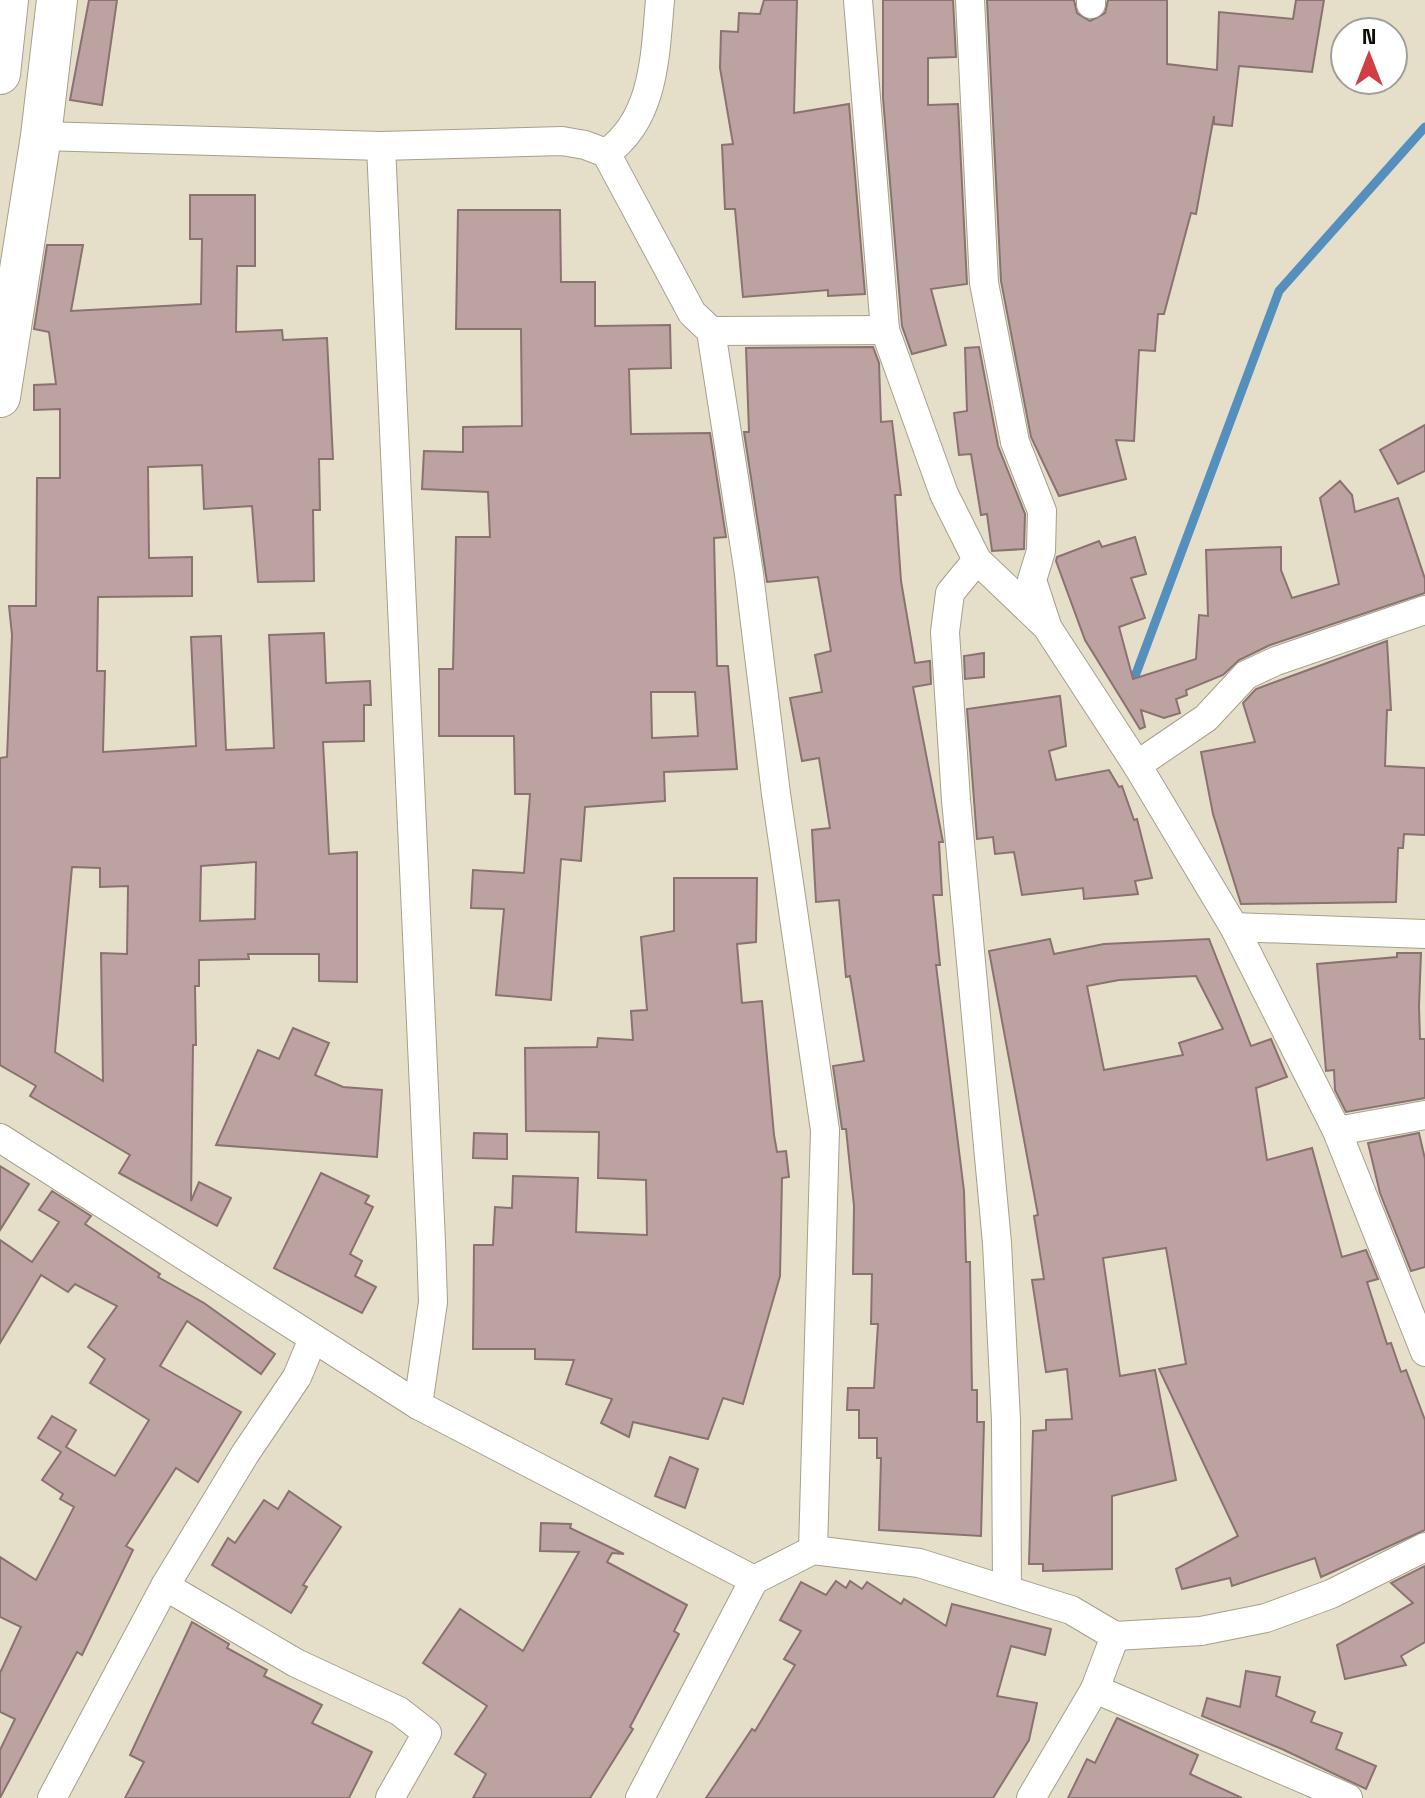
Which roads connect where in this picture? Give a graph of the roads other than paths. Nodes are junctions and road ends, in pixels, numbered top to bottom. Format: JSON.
{"nodes":[{"id":1,"x":8,"y":0,"type":"edge"},
{"id":2,"x":57,"y":0,"type":"edge"},
{"id":3,"x":660,"y":0,"type":"edge"},
{"id":4,"x":858,"y":0,"type":"edge"},
{"id":5,"x":970,"y":0,"type":"edge"},
{"id":6,"x":0,"y":74,"type":"edge"},
{"id":7,"x":41,"y":136,"type":"junction"},
{"id":8,"x":381,"y":146,"type":"junction"},
{"id":9,"x":606,"y":153,"type":"junction"},
{"id":10,"x":885,"y":330,"type":"junction"},
{"id":11,"x":711,"y":331,"type":"junction"},
{"id":12,"x":0,"y":397,"type":"edge"},
{"id":13,"x":977,"y":560,"type":"junction"},
{"id":14,"x":1425,"y":610,"type":"edge"},
{"id":15,"x":1047,"y":627,"type":"junction"},
{"id":16,"x":1137,"y":765,"type":"junction"},
{"id":17,"x":1234,"y":927,"type":"junction"},
{"id":18,"x":1425,"y":934,"type":"edge"},
{"id":19,"x":1425,"y":1115,"type":"edge"},
{"id":20,"x":1337,"y":1131,"type":"junction"},
{"id":21,"x":0,"y":1138,"type":"edge"},
{"id":22,"x":312,"y":1341,"type":"junction"},
{"id":23,"x":1425,"y":1352,"type":"edge"},
{"id":24,"x":418,"y":1405,"type":"junction"},
{"id":25,"x":1425,"y":1547,"type":"edge"},
{"id":26,"x":813,"y":1550,"type":"junction"},
{"id":27,"x":754,"y":1580,"type":"junction"},
{"id":28,"x":165,"y":1586,"type":"junction"},
{"id":29,"x":1007,"y":1590,"type":"junction"},
{"id":30,"x":1115,"y":1636,"type":"junction"},
{"id":31,"x":1095,"y":1689,"type":"junction"},
{"id":32,"x":52,"y":1798,"type":"edge"},
{"id":33,"x":390,"y":1798,"type":"edge"},
{"id":34,"x":640,"y":1798,"type":"edge"},
{"id":35,"x":1031,"y":1798,"type":"edge"},
{"id":36,"x":1348,"y":1798,"type":"edge"}],
"edges":[{"from":1,"to":6,"type":"main road"},
{"from":2,"to":7,"type":"main road"},
{"from":3,"to":9,"type":"street"},
{"from":4,"to":10,"type":"street"},
{"from":5,"to":15,"type":"street"},
{"from":7,"to":8,"type":"street"},
{"from":7,"to":12,"type":"main road"},
{"from":8,"to":9,"type":"street"},
{"from":8,"to":24,"type":"street"},
{"from":9,"to":11,"type":"street"},
{"from":10,"to":11,"type":"street"},
{"from":10,"to":13,"type":"street"},
{"from":11,"to":26,"type":"street"},
{"from":13,"to":15,"type":"street"},
{"from":13,"to":29,"type":"street"},
{"from":14,"to":16,"type":"street"},
{"from":15,"to":16,"type":"street"},
{"from":16,"to":17,"type":"street"},
{"from":17,"to":18,"type":"street"},
{"from":17,"to":20,"type":"street"},
{"from":19,"to":20,"type":"street"},
{"from":20,"to":23,"type":"street"},
{"from":21,"to":22,"type":"street"},
{"from":22,"to":24,"type":"street"},
{"from":22,"to":28,"type":"street"},
{"from":24,"to":27,"type":"street"},
{"from":25,"to":30,"type":"street"},
{"from":26,"to":27,"type":"street"},
{"from":26,"to":29,"type":"street"},
{"from":27,"to":34,"type":"street"},
{"from":28,"to":32,"type":"street"},
{"from":28,"to":33,"type":"street"},
{"from":29,"to":30,"type":"street"},
{"from":30,"to":31,"type":"street"},
{"from":31,"to":35,"type":"street"},
{"from":31,"to":36,"type":"street"}]}
